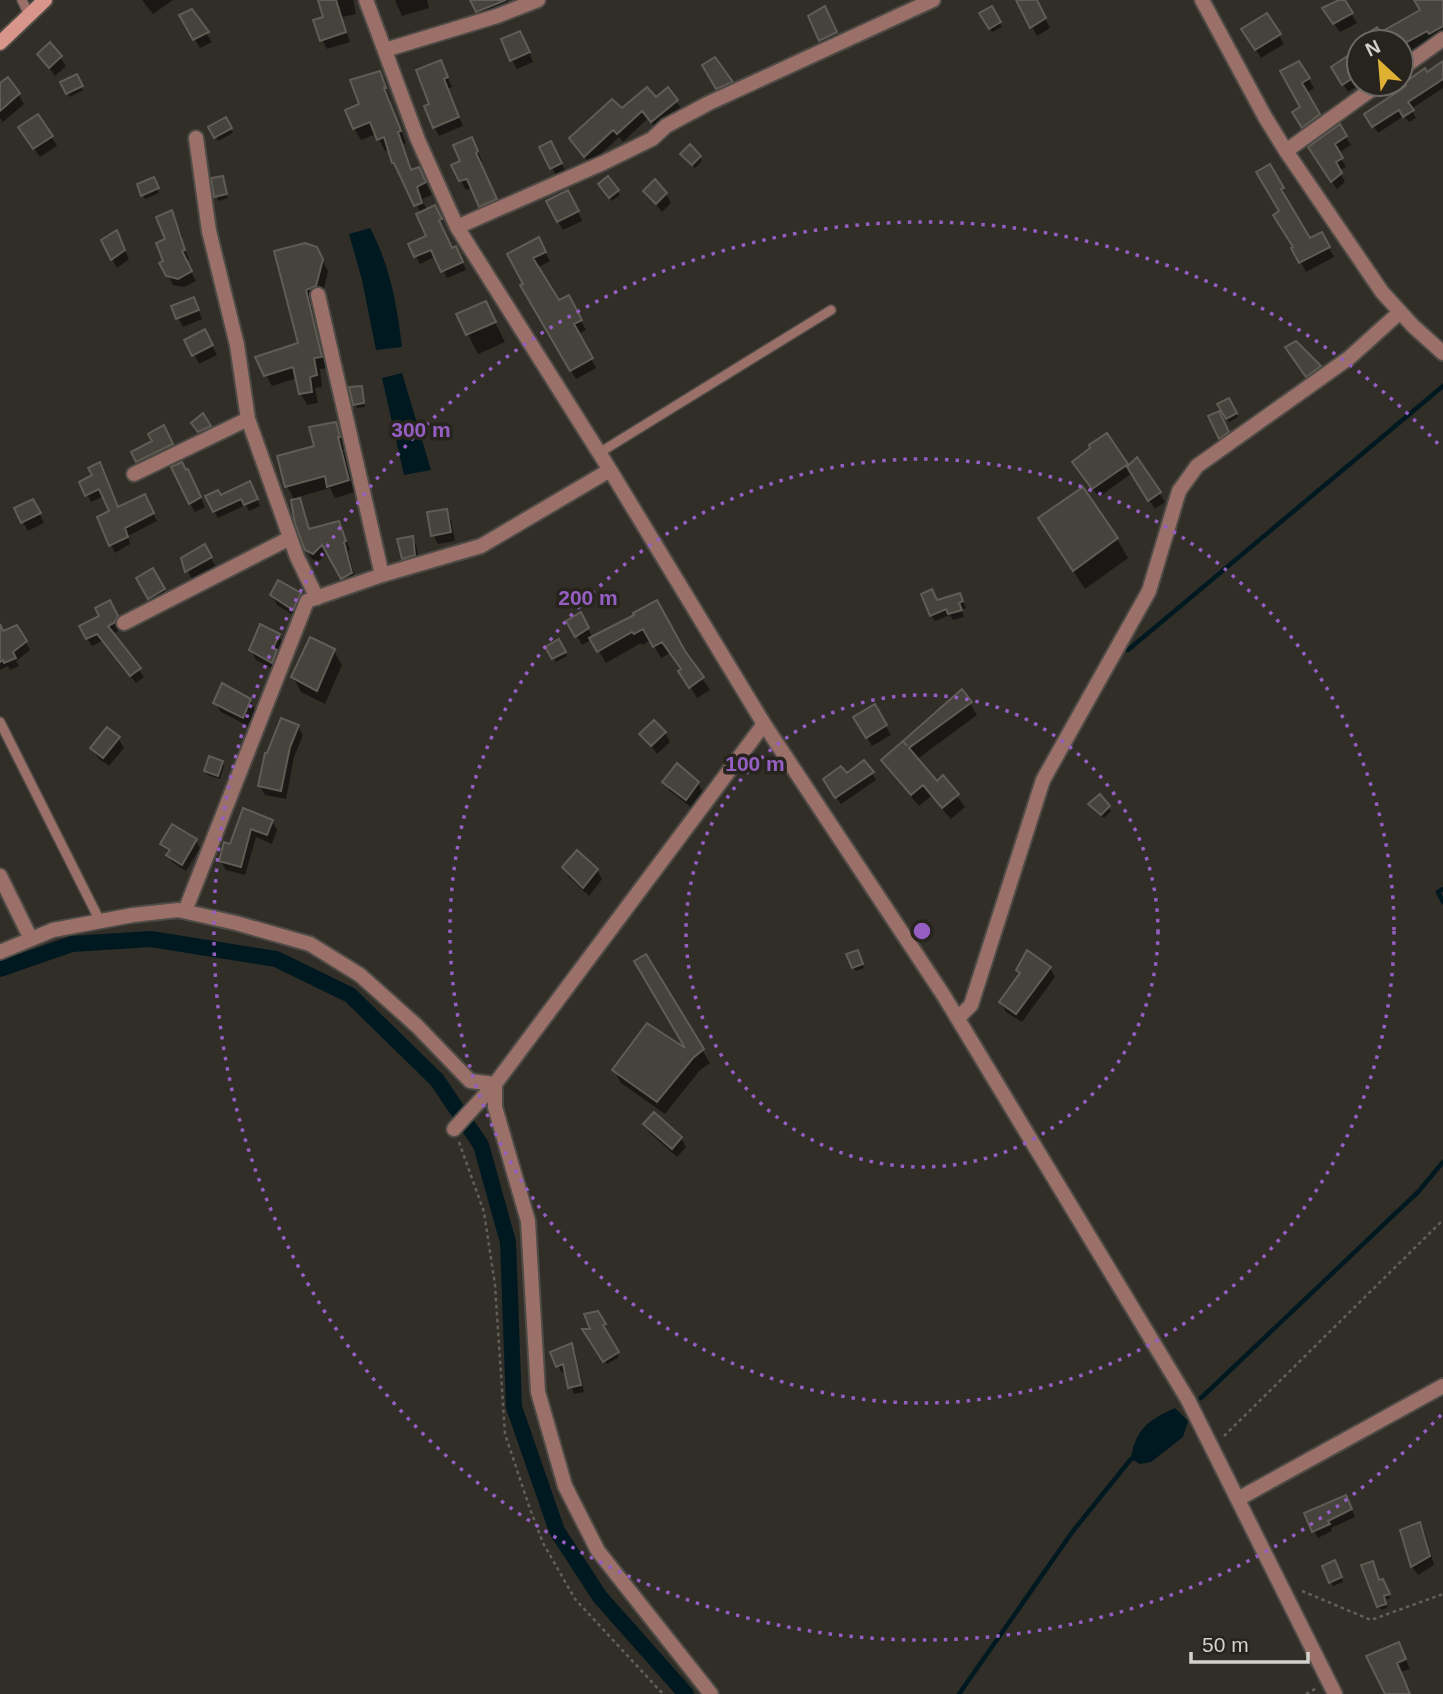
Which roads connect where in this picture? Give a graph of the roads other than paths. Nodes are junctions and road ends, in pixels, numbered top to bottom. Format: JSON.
{"nodes":[{"id":1,"x":22,"y":0,"type":"edge"},
{"id":2,"x":45,"y":0,"type":"edge"},
{"id":3,"x":366,"y":0,"type":"edge"},
{"id":4,"x":538,"y":0,"type":"edge"},
{"id":5,"x":933,"y":0,"type":"edge"},
{"id":6,"x":1202,"y":0,"type":"edge"},
{"id":7,"x":29,"y":15,"type":"junction"},
{"id":8,"x":1443,"y":38,"type":"edge"},
{"id":9,"x":0,"y":43,"type":"edge"},
{"id":10,"x":385,"y":50,"type":"junction"},
{"id":11,"x":1415,"y":59,"type":"edge"},
{"id":12,"x":1360,"y":98,"type":"edge"},
{"id":13,"x":196,"y":138,"type":"dead end"},
{"id":14,"x":1286,"y":151,"type":"junction"},
{"id":15,"x":457,"y":227,"type":"junction"},
{"id":16,"x":318,"y":295,"type":"dead end"},
{"id":17,"x":831,"y":310,"type":"dead end"},
{"id":18,"x":1400,"y":312,"type":"junction"},
{"id":19,"x":1443,"y":353,"type":"edge"},
{"id":20,"x":248,"y":419,"type":"junction"},
{"id":21,"x":599,"y":453,"type":"junction"},
{"id":22,"x":610,"y":470,"type":"junction"},
{"id":23,"x":134,"y":474,"type":"dead end"},
{"id":24,"x":290,"y":538,"type":"junction"},
{"id":25,"x":382,"y":575,"type":"junction"},
{"id":26,"x":317,"y":597,"type":"junction"},
{"id":27,"x":124,"y":623,"type":"dead end"},
{"id":28,"x":0,"y":722,"type":"edge"},
{"id":29,"x":764,"y":724,"type":"junction"},
{"id":30,"x":0,"y":876,"type":"edge"},
{"id":31,"x":185,"y":911,"type":"junction"},
{"id":32,"x":100,"y":921,"type":"junction"},
{"id":33,"x":31,"y":939,"type":"junction"},
{"id":34,"x":0,"y":951,"type":"edge"},
{"id":35,"x":958,"y":1018,"type":"junction"},
{"id":36,"x":495,"y":1084,"type":"junction"},
{"id":37,"x":454,"y":1129,"type":"road end"},
{"id":38,"x":1443,"y":1386,"type":"edge"},
{"id":39,"x":1238,"y":1499,"type":"junction"},
{"id":40,"x":711,"y":1694,"type":"edge"},
{"id":41,"x":1335,"y":1694,"type":"edge"}],
"edges":[{"from":1,"to":7,"type":"lane"},
{"from":2,"to":7,"type":"main road"},
{"from":3,"to":10,"type":"street"},
{"from":4,"to":10,"type":"street"},
{"from":5,"to":15,"type":"street"},
{"from":6,"to":14,"type":"street"},
{"from":7,"to":9,"type":"main road"},
{"from":8,"to":11,"type":"street"},
{"from":10,"to":15,"type":"street"},
{"from":12,"to":14,"type":"street"},
{"from":13,"to":20,"type":"street"},
{"from":14,"to":18,"type":"street"},
{"from":15,"to":21,"type":"street"},
{"from":16,"to":25,"type":"street"},
{"from":17,"to":21,"type":"lane"},
{"from":18,"to":19,"type":"street"},
{"from":18,"to":35,"type":"street"},
{"from":20,"to":23,"type":"street"},
{"from":20,"to":24,"type":"street"},
{"from":21,"to":22,"type":"street"},
{"from":22,"to":25,"type":"street"},
{"from":22,"to":29,"type":"street"},
{"from":24,"to":26,"type":"street"},
{"from":24,"to":27,"type":"street"},
{"from":25,"to":26,"type":"street"},
{"from":26,"to":31,"type":"street"},
{"from":28,"to":32,"type":"lane"},
{"from":29,"to":35,"type":"street"},
{"from":29,"to":36,"type":"street"},
{"from":30,"to":33,"type":"street"},
{"from":31,"to":32,"type":"street"},
{"from":31,"to":36,"type":"street"},
{"from":32,"to":33,"type":"street"},
{"from":33,"to":34,"type":"street"},
{"from":35,"to":39,"type":"street"},
{"from":36,"to":37,"type":"street"},
{"from":36,"to":40,"type":"street"},
{"from":38,"to":39,"type":"street"},
{"from":39,"to":41,"type":"street"}]}
